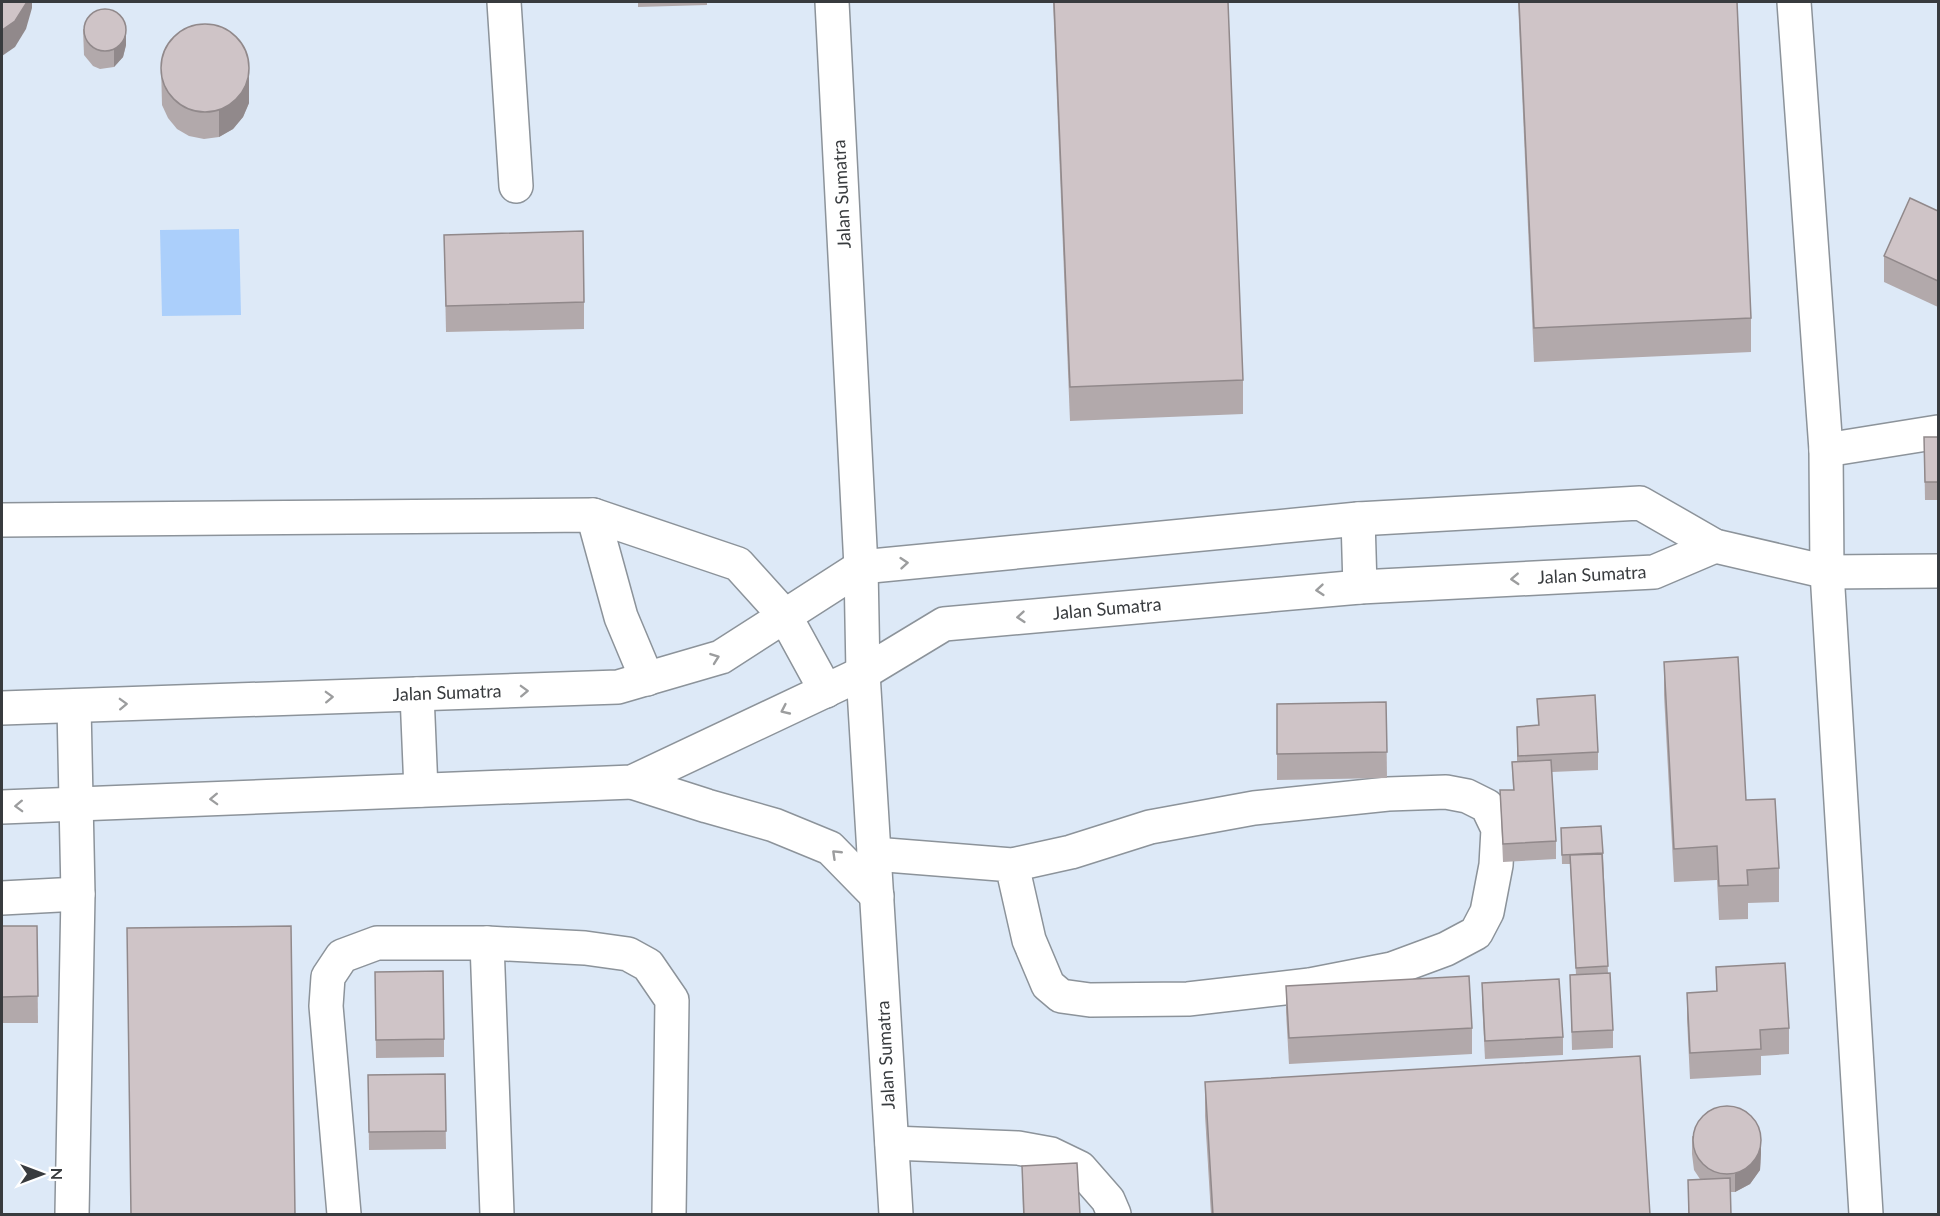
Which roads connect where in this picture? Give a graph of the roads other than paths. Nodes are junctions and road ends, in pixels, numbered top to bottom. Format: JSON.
{"nodes":[{"id":1,"x":504,"y":2,"type":"edge"},
{"id":2,"x":832,"y":2,"type":"edge"},
{"id":3,"x":1794,"y":2,"type":"edge"},
{"id":4,"x":516,"y":186,"type":"dead end"},
{"id":5,"x":1938,"y":432,"type":"edge"},
{"id":6,"x":1826,"y":450,"type":"junction"},
{"id":7,"x":593,"y":515,"type":"junction"},
{"id":8,"x":1358,"y":519,"type":"junction"},
{"id":9,"x":2,"y":520,"type":"edge"},
{"id":10,"x":1714,"y":546,"type":"junction"},
{"id":11,"x":861,"y":567,"type":"junction"},
{"id":12,"x":1938,"y":571,"type":"edge"},
{"id":13,"x":1827,"y":572,"type":"junction"},
{"id":14,"x":1360,"y":587,"type":"junction"},
{"id":15,"x":785,"y":616,"type":"junction"},
{"id":16,"x":863,"y":673,"type":"junction"},
{"id":17,"x":647,"y":679,"type":"junction"},
{"id":18,"x":826,"y":691,"type":"junction"},
{"id":19,"x":417,"y":694,"type":"junction"},
{"id":20,"x":74,"y":706,"type":"junction"},
{"id":21,"x":2,"y":708,"type":"edge"},
{"id":22,"x":632,"y":782,"type":"junction"},
{"id":23,"x":421,"y":790,"type":"junction"},
{"id":24,"x":76,"y":805,"type":"junction"},
{"id":25,"x":2,"y":807,"type":"edge"},
{"id":26,"x":874,"y":854,"type":"junction"},
{"id":27,"x":1012,"y":865,"type":"junction"},
{"id":28,"x":78,"y":894,"type":"junction"},
{"id":29,"x":877,"y":896,"type":"junction"},
{"id":30,"x":2,"y":898,"type":"edge"},
{"id":31,"x":487,"y":943,"type":"junction"},
{"id":32,"x":892,"y":1143,"type":"junction"},
{"id":33,"x":72,"y":1215,"type":"edge"},
{"id":34,"x":344,"y":1215,"type":"edge"},
{"id":35,"x":497,"y":1215,"type":"edge"},
{"id":36,"x":669,"y":1215,"type":"edge"},
{"id":37,"x":896,"y":1215,"type":"edge"},
{"id":38,"x":1114,"y":1215,"type":"edge"},
{"id":39,"x":1866,"y":1215,"type":"edge"}],
"edges":[{"from":1,"to":4,"type":"lane"},
{"from":2,"to":11,"type":"lane","name":"Jalan Sumatra"},
{"from":3,"to":6,"type":"lane"},
{"from":5,"to":6,"type":"lane"},
{"from":6,"to":13,"type":"lane"},
{"from":7,"to":9,"type":"lane"},
{"from":7,"to":15,"type":"lane"},
{"from":7,"to":17,"type":"lane"},
{"from":8,"to":10,"type":"lane","name":"Jalan Sumatra"},
{"from":11,"to":8,"type":"lane","name":"Jalan Sumatra","one_way":true},
{"from":8,"to":14,"type":"lane"},
{"from":10,"to":13,"type":"lane"},
{"from":10,"to":14,"type":"lane","name":"Jalan Sumatra","one_way":true},
{"from":11,"to":15,"type":"lane","name":"Jalan Sumatra"},
{"from":11,"to":16,"type":"lane","name":"Jalan Sumatra"},
{"from":12,"to":13,"type":"lane"},
{"from":13,"to":39,"type":"lane"},
{"from":14,"to":16,"type":"lane","name":"Jalan Sumatra","one_way":true},
{"from":17,"to":15,"type":"lane","name":"Jalan Sumatra","one_way":true},
{"from":15,"to":18,"type":"lane"},
{"from":16,"to":18,"type":"lane","name":"Jalan Sumatra"},
{"from":16,"to":26,"type":"lane","name":"Jalan Sumatra"},
{"from":19,"to":17,"type":"lane","name":"Jalan Sumatra","one_way":true},
{"from":18,"to":22,"type":"lane","name":"Jalan Sumatra","one_way":true},
{"from":20,"to":19,"type":"lane","name":"Jalan Sumatra","one_way":true},
{"from":19,"to":23,"type":"lane"},
{"from":20,"to":21,"type":"lane","name":"Jalan Sumatra"},
{"from":20,"to":24,"type":"lane"},
{"from":22,"to":23,"type":"lane","name":"Jalan Sumatra"},
{"from":29,"to":22,"type":"lane","name":"Jalan Sumatra","one_way":true},
{"from":23,"to":24,"type":"lane","name":"Jalan Sumatra","one_way":true},
{"from":24,"to":25,"type":"lane","name":"Jalan Sumatra","one_way":true},
{"from":24,"to":28,"type":"lane"},
{"from":26,"to":27,"type":"lane"},
{"from":26,"to":29,"type":"lane","name":"Jalan Sumatra"},
{"from":27,"to":27,"type":"lane"},
{"from":28,"to":30,"type":"lane"},
{"from":28,"to":33,"type":"lane"},
{"from":29,"to":32,"type":"lane","name":"Jalan Sumatra"},
{"from":31,"to":34,"type":"lane"},
{"from":31,"to":35,"type":"lane"},
{"from":31,"to":36,"type":"lane"},
{"from":32,"to":37,"type":"lane","name":"Jalan Sumatra"},
{"from":32,"to":38,"type":"lane"}]}
